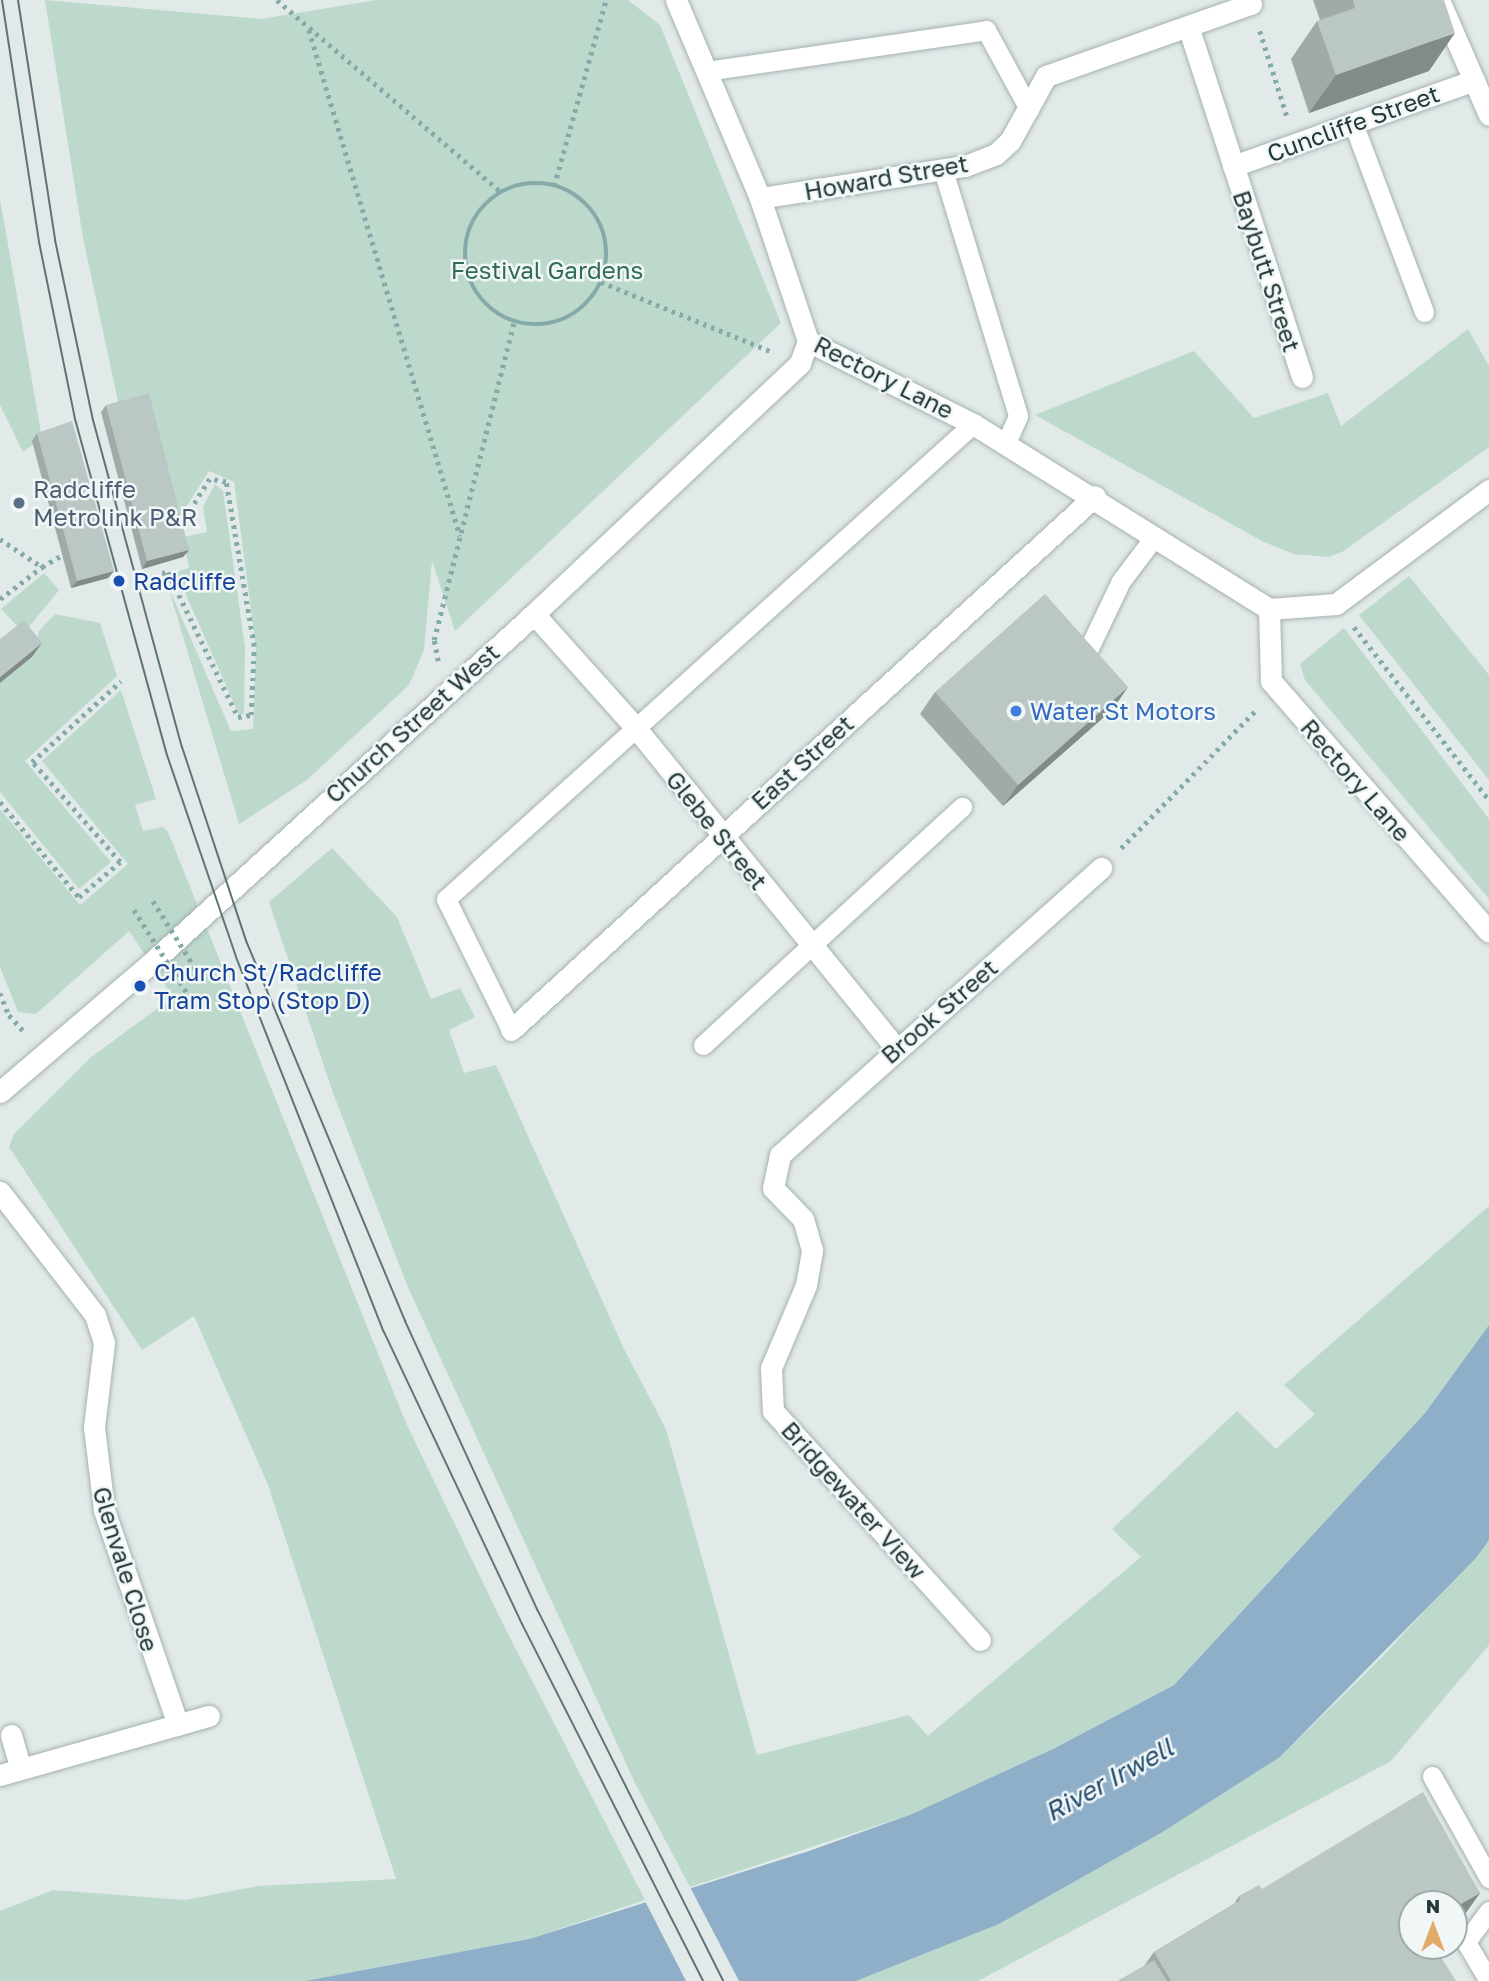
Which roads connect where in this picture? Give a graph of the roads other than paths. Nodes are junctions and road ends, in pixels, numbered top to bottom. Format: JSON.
{"nodes":[{"id":1,"x":676,"y":0,"type":"edge"},
{"id":2,"x":1439,"y":0,"type":"edge"},
{"id":3,"x":1250,"y":2,"type":"edge"},
{"id":4,"x":1188,"y":26,"type":"junction"},
{"id":5,"x":706,"y":71,"type":"junction"},
{"id":6,"x":1474,"y":80,"type":"junction"},
{"id":7,"x":1029,"y":109,"type":"junction"},
{"id":8,"x":1489,"y":115,"type":"edge"},
{"id":9,"x":1353,"y":123,"type":"junction"},
{"id":10,"x":1233,"y":166,"type":"junction"},
{"id":11,"x":943,"y":170,"type":"junction"},
{"id":12,"x":760,"y":198,"type":"junction"},
{"id":13,"x":1424,"y":312,"type":"dead end"},
{"id":14,"x":808,"y":341,"type":"junction"},
{"id":15,"x":1302,"y":377,"type":"dead end"},
{"id":16,"x":973,"y":424,"type":"junction"},
{"id":17,"x":1006,"y":443,"type":"junction"},
{"id":18,"x":1489,"y":490,"type":"edge"},
{"id":19,"x":1094,"y":496,"type":"junction"},
{"id":20,"x":1155,"y":536,"type":"junction"},
{"id":21,"x":1269,"y":609,"type":"junction"},
{"id":22,"x":534,"y":614,"type":"junction"},
{"id":23,"x":1089,"y":648,"type":"edge"},
{"id":24,"x":635,"y":727,"type":"junction"},
{"id":25,"x":962,"y":807,"type":"dead end"},
{"id":26,"x":721,"y":835,"type":"junction"},
{"id":27,"x":1101,"y":868,"type":"road end"},
{"id":28,"x":1489,"y":932,"type":"edge"},
{"id":29,"x":810,"y":944,"type":"junction"},
{"id":30,"x":510,"y":1030,"type":"joint"},
{"id":31,"x":703,"y":1045,"type":"dead end"},
{"id":32,"x":896,"y":1048,"type":"junction"},
{"id":33,"x":3,"y":1083,"type":"edge"},
{"id":34,"x":779,"y":1155,"type":"joint"},
{"id":35,"x":0,"y":1192,"type":"edge"},
{"id":36,"x":980,"y":1640,"type":"dead end"},
{"id":37,"x":209,"y":1716,"type":"dead end"},
{"id":38,"x":178,"y":1725,"type":"junction"},
{"id":39,"x":11,"y":1735,"type":"dead end"},
{"id":40,"x":21,"y":1769,"type":"junction"},
{"id":41,"x":0,"y":1775,"type":"edge"},
{"id":42,"x":1432,"y":1776,"type":"dead end"},
{"id":43,"x":1489,"y":1878,"type":"edge"},
{"id":44,"x":1489,"y":1911,"type":"edge"},
{"id":45,"x":1489,"y":1980,"type":"edge"}],
"edges":[{"from":1,"to":5,"type":"street","name":"Rectory Lane"},
{"from":2,"to":6,"type":"street"},
{"from":3,"to":4,"type":"street","name":"Howard Street"},
{"from":4,"to":7,"type":"street","name":"Howard Street"},
{"from":4,"to":10,"type":"street","name":"Baybutt Street"},
{"from":5,"to":7,"type":"lane"},
{"from":5,"to":12,"type":"street","name":"Rectory Lane"},
{"from":6,"to":8,"type":"street"},
{"from":6,"to":9,"type":"street","name":"Cuncliffe Street"},
{"from":7,"to":11,"type":"street","name":"Howard Street"},
{"from":9,"to":10,"type":"street","name":"Cuncliffe Street"},
{"from":9,"to":13,"type":"lane"},
{"from":10,"to":15,"type":"street","name":"Baybutt Street"},
{"from":11,"to":12,"type":"street","name":"Howard Street"},
{"from":11,"to":17,"type":"lane"},
{"from":12,"to":14,"type":"street","name":"Rectory Lane"},
{"from":14,"to":16,"type":"street","name":"Rectory Lane"},
{"from":14,"to":22,"type":"street","name":"Church Street West"},
{"from":16,"to":17,"type":"street","name":"Rectory Lane"},
{"from":16,"to":24,"type":"lane"},
{"from":17,"to":19,"type":"street","name":"Rectory Lane"},
{"from":18,"to":21,"type":"street"},
{"from":19,"to":20,"type":"street","name":"Rectory Lane"},
{"from":19,"to":26,"type":"street","name":"East Street"},
{"from":20,"to":21,"type":"street","name":"Rectory Lane"},
{"from":20,"to":23,"type":"lane"},
{"from":21,"to":28,"type":"street","name":"Rectory Lane"},
{"from":22,"to":24,"type":"street","name":"Glebe Street"},
{"from":22,"to":33,"type":"street","name":"Church Street West"},
{"from":24,"to":26,"type":"street","name":"Glebe Street"},
{"from":24,"to":30,"type":"lane"},
{"from":25,"to":29,"type":"lane"},
{"from":26,"to":29,"type":"street","name":"Glebe Street"},
{"from":26,"to":30,"type":"street","name":"East Street"},
{"from":27,"to":32,"type":"street","name":"Brook Street"},
{"from":29,"to":31,"type":"lane"},
{"from":29,"to":32,"type":"street","name":"Glebe Street"},
{"from":32,"to":34,"type":"street","name":"Brook Street"},
{"from":34,"to":36,"type":"street","name":"Bridgewater View"},
{"from":35,"to":38,"type":"street","name":"Glenvale Close"},
{"from":37,"to":38,"type":"street"},
{"from":38,"to":40,"type":"street"},
{"from":39,"to":40,"type":"street"},
{"from":40,"to":41,"type":"street"},
{"from":42,"to":43,"type":"lane"},
{"from":44,"to":45,"type":"lane"}]}
